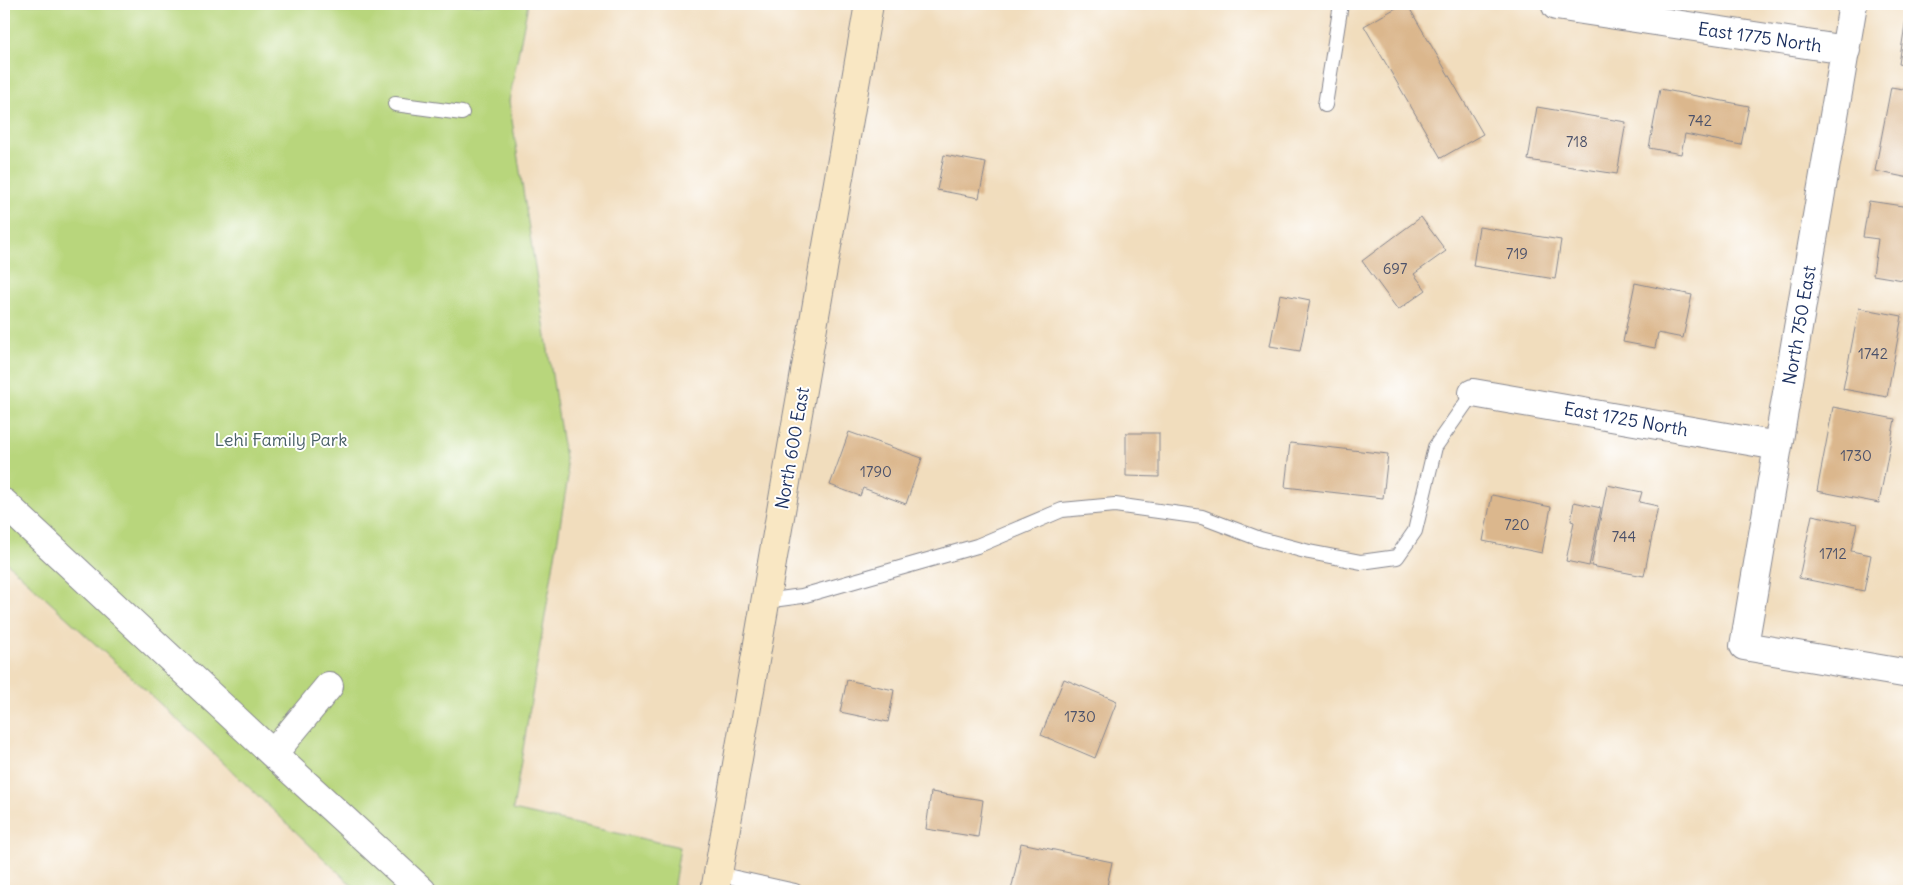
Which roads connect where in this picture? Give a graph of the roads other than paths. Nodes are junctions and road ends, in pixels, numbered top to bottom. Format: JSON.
{"nodes":[{"id":1,"x":869,"y":4,"type":"edge"},
{"id":2,"x":1341,"y":4,"type":"edge"},
{"id":3,"x":1853,"y":4,"type":"edge"},
{"id":4,"x":1548,"y":5,"type":"edge"},
{"id":5,"x":1846,"y":50,"type":"junction"},
{"id":6,"x":395,"y":104,"type":"dead end"},
{"id":7,"x":1326,"y":105,"type":"dead end"},
{"id":8,"x":462,"y":113,"type":"dead end"},
{"id":9,"x":1473,"y":393,"type":"joint"},
{"id":10,"x":1778,"y":446,"type":"junction"},
{"id":11,"x":4,"y":503,"type":"edge"},
{"id":12,"x":765,"y":601,"type":"junction"},
{"id":13,"x":1909,"y":674,"type":"edge"},
{"id":14,"x":329,"y":686,"type":"dead end"},
{"id":15,"x":273,"y":754,"type":"junction"},
{"id":16,"x":717,"y":883,"type":"edge"},
{"id":17,"x":422,"y":891,"type":"edge"},
{"id":18,"x":795,"y":891,"type":"edge"}],
"edges":[{"from":1,"to":12,"type":"street","name":"North 600 East"},
{"from":2,"to":7,"type":"lane"},
{"from":3,"to":5,"type":"street","name":"North 750 East"},
{"from":4,"to":5,"type":"street","name":"East 1775 North"},
{"from":5,"to":10,"type":"street","name":"North 750 East"},
{"from":6,"to":8,"type":"lane"},
{"from":9,"to":10,"type":"street","name":"East 1725 North"},
{"from":9,"to":12,"type":"lane"},
{"from":10,"to":13,"type":"street","name":"North 750 East"},
{"from":11,"to":15,"type":"street"},
{"from":12,"to":16,"type":"street","name":"North 600 East"},
{"from":14,"to":15,"type":"street"},
{"from":15,"to":17,"type":"street"},
{"from":16,"to":18,"type":"lane"}]}
